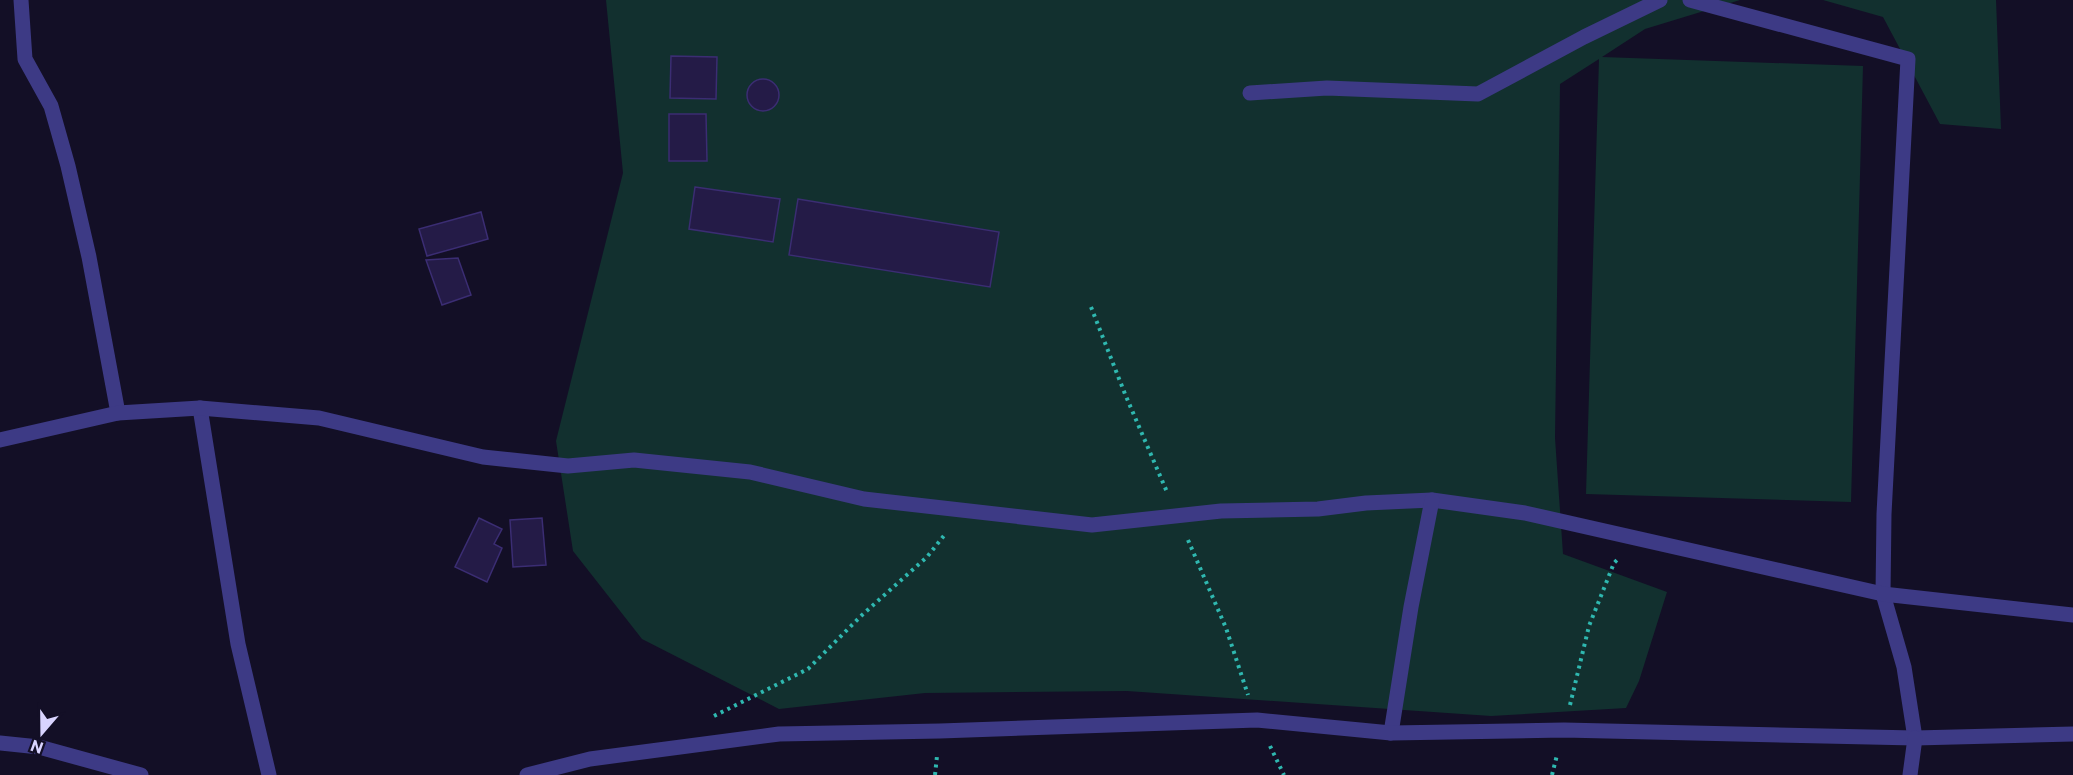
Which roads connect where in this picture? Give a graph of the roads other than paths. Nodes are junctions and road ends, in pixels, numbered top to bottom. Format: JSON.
{"nodes":[{"id":1,"x":21,"y":0,"type":"edge"},
{"id":2,"x":1660,"y":0,"type":"edge"},
{"id":3,"x":1690,"y":0,"type":"edge"},
{"id":4,"x":1250,"y":93,"type":"dead end"},
{"id":5,"x":200,"y":408,"type":"junction"},
{"id":6,"x":118,"y":413,"type":"junction"},
{"id":7,"x":0,"y":440,"type":"edge"},
{"id":8,"x":1432,"y":500,"type":"junction"},
{"id":9,"x":1883,"y":594,"type":"junction"},
{"id":10,"x":2073,"y":615,"type":"edge"},
{"id":11,"x":1391,"y":733,"type":"junction"},
{"id":12,"x":2073,"y":734,"type":"edge"},
{"id":13,"x":1915,"y":738,"type":"junction"},
{"id":14,"x":0,"y":743,"type":"edge"},
{"id":15,"x":141,"y":775,"type":"edge"},
{"id":16,"x":269,"y":775,"type":"edge"},
{"id":17,"x":527,"y":775,"type":"edge"},
{"id":18,"x":1910,"y":775,"type":"edge"}],
"edges":[{"from":1,"to":6,"type":"street"},
{"from":2,"to":4,"type":"street"},
{"from":3,"to":9,"type":"street"},
{"from":5,"to":6,"type":"street"},
{"from":5,"to":8,"type":"street"},
{"from":5,"to":16,"type":"street"},
{"from":6,"to":7,"type":"street"},
{"from":8,"to":9,"type":"street"},
{"from":8,"to":11,"type":"street"},
{"from":9,"to":10,"type":"street"},
{"from":9,"to":13,"type":"street"},
{"from":11,"to":13,"type":"street"},
{"from":11,"to":17,"type":"street"},
{"from":12,"to":13,"type":"street"},
{"from":13,"to":18,"type":"street"},
{"from":14,"to":15,"type":"street"}]}
